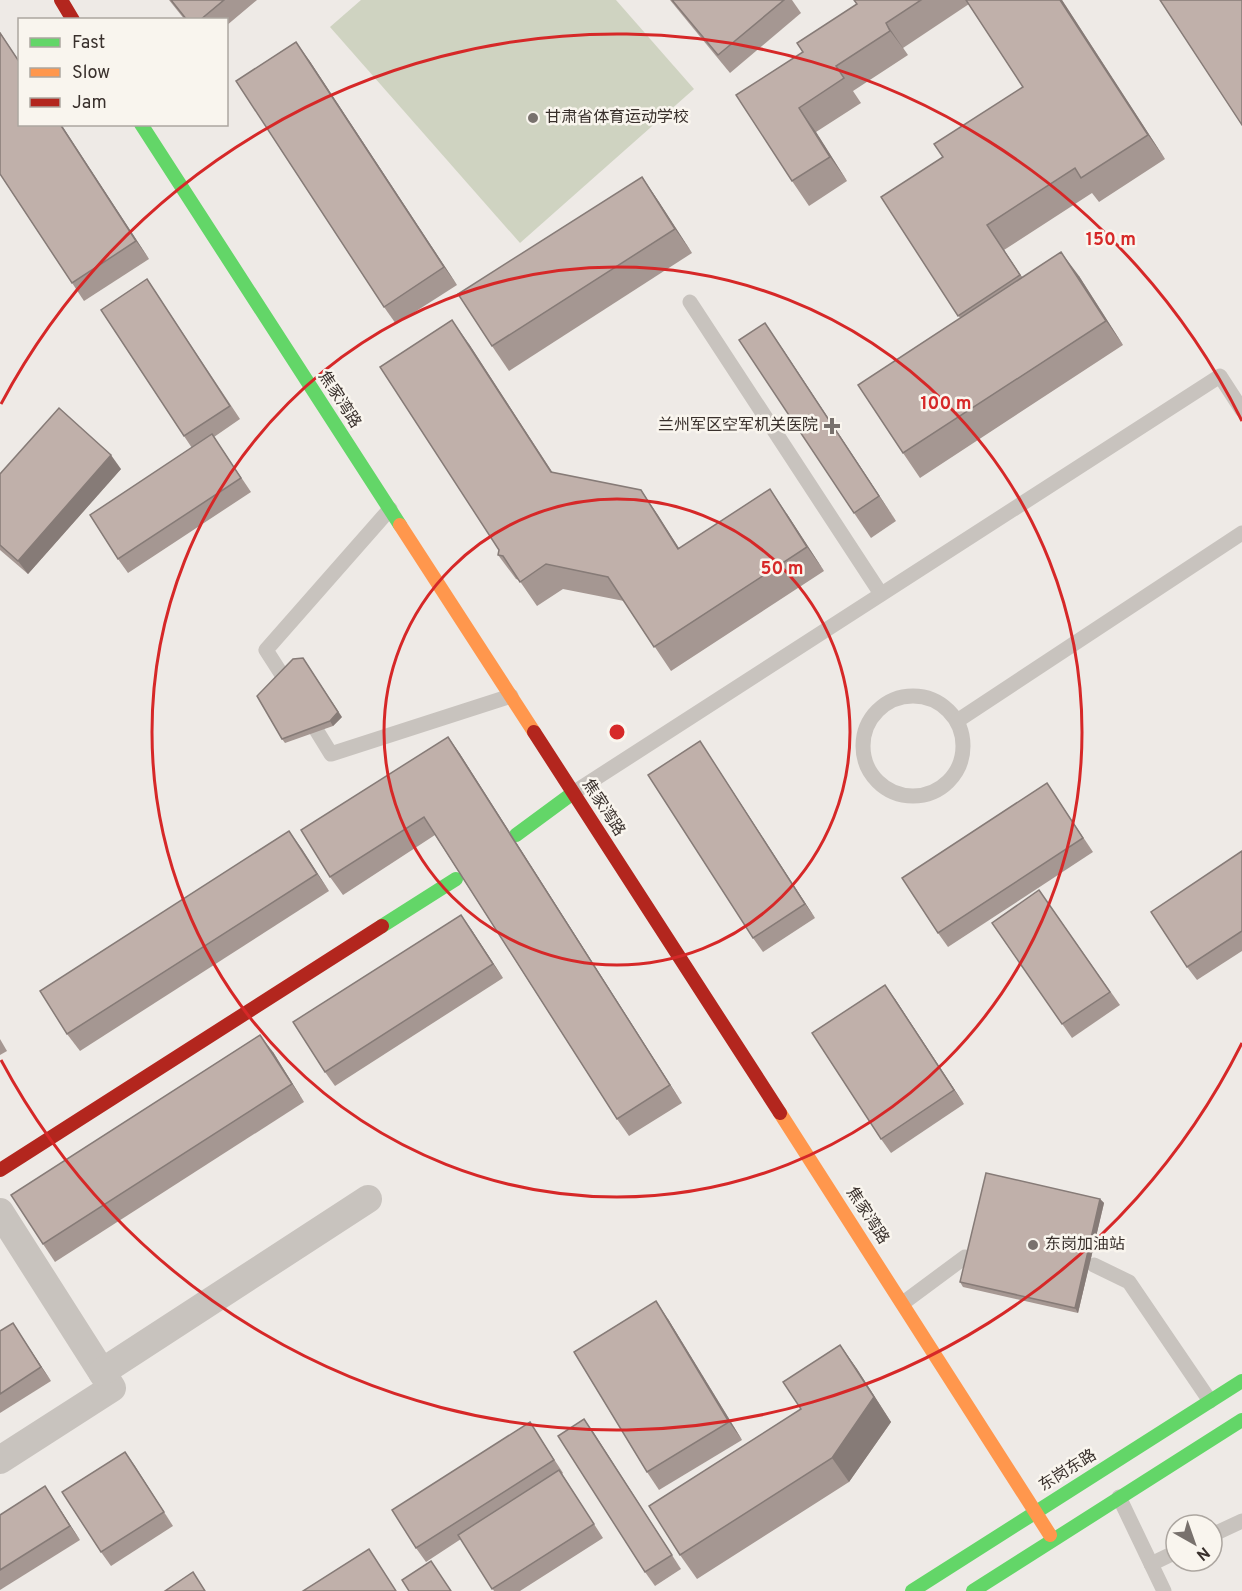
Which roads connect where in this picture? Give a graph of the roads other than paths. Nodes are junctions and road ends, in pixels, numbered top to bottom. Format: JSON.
{"nodes":[{"id":1,"x":61,"y":0,"type":"edge"},
{"id":2,"x":72,"y":18,"type":"edge"},
{"id":3,"x":142,"y":126,"type":"edge"},
{"id":4,"x":690,"y":302,"type":"dead end"},
{"id":5,"x":1242,"y":410,"type":"edge"},
{"id":6,"x":390,"y":509,"type":"junction"},
{"id":7,"x":1242,"y":533,"type":"edge"},
{"id":8,"x":881,"y":594,"type":"junction"},
{"id":9,"x":511,"y":696,"type":"junction"},
{"id":10,"x":957,"y":720,"type":"junction"},
{"id":11,"x":573,"y":793,"type":"junction"},
{"id":12,"x":516,"y":835,"type":"dead end"},
{"id":13,"x":456,"y":879,"type":"edge"},
{"id":14,"x":0,"y":1170,"type":"edge"},
{"id":15,"x":368,"y":1199,"type":"dead end"},
{"id":16,"x":0,"y":1212,"type":"edge"},
{"id":17,"x":965,"y":1257,"type":"edge"},
{"id":18,"x":1094,"y":1265,"type":"dead end"},
{"id":19,"x":903,"y":1304,"type":"junction"},
{"id":20,"x":102,"y":1372,"type":"junction"},
{"id":21,"x":1242,"y":1381,"type":"edge"},
{"id":22,"x":1210,"y":1401,"type":"junction"},
{"id":23,"x":1242,"y":1420,"type":"edge"},
{"id":24,"x":0,"y":1460,"type":"edge"},
{"id":25,"x":1119,"y":1497,"type":"junction"},
{"id":26,"x":1035,"y":1512,"type":"junction"},
{"id":27,"x":1242,"y":1521,"type":"edge"},
{"id":28,"x":1224,"y":1529,"type":"edge"},
{"id":29,"x":1052,"y":1539,"type":"junction"},
{"id":30,"x":1164,"y":1558,"type":"edge"},
{"id":31,"x":1151,"y":1564,"type":"junction"},
{"id":32,"x":912,"y":1591,"type":"edge"},
{"id":33,"x":972,"y":1591,"type":"edge"},
{"id":34,"x":1164,"y":1591,"type":"edge"}],
"edges":[{"from":1,"to":2,"type":"street"},
{"from":3,"to":6,"type":"street","name":"焦家湾路"},
{"from":4,"to":8,"type":"lane"},
{"from":5,"to":8,"type":"lane"},
{"from":6,"to":9,"type":"street","name":"焦家湾路"},
{"from":6,"to":9,"type":"lane"},
{"from":7,"to":10,"type":"lane"},
{"from":8,"to":11,"type":"lane"},
{"from":9,"to":11,"type":"street","name":"焦家湾路"},
{"from":10,"to":10,"type":"lane"},
{"from":11,"to":12,"type":"street"},
{"from":11,"to":19,"type":"street","name":"焦家湾路"},
{"from":13,"to":14,"type":"street"},
{"from":15,"to":20,"type":"street"},
{"from":16,"to":20,"type":"street"},
{"from":17,"to":19,"type":"lane"},
{"from":18,"to":22,"type":"lane"},
{"from":19,"to":26,"type":"street","name":"焦家湾路"},
{"from":20,"to":24,"type":"street"},
{"from":21,"to":22,"type":"street","name":"东岗东路"},
{"from":22,"to":26,"type":"street","name":"东岗东路"},
{"from":23,"to":25,"type":"street"},
{"from":25,"to":29,"type":"street"},
{"from":25,"to":31,"type":"lane"},
{"from":26,"to":29,"type":"street","name":"焦家湾路"},
{"from":26,"to":32,"type":"street","name":"东岗东路"},
{"from":27,"to":28,"type":"lane"},
{"from":29,"to":33,"type":"street"},
{"from":30,"to":31,"type":"lane"},
{"from":31,"to":34,"type":"lane"}]}
